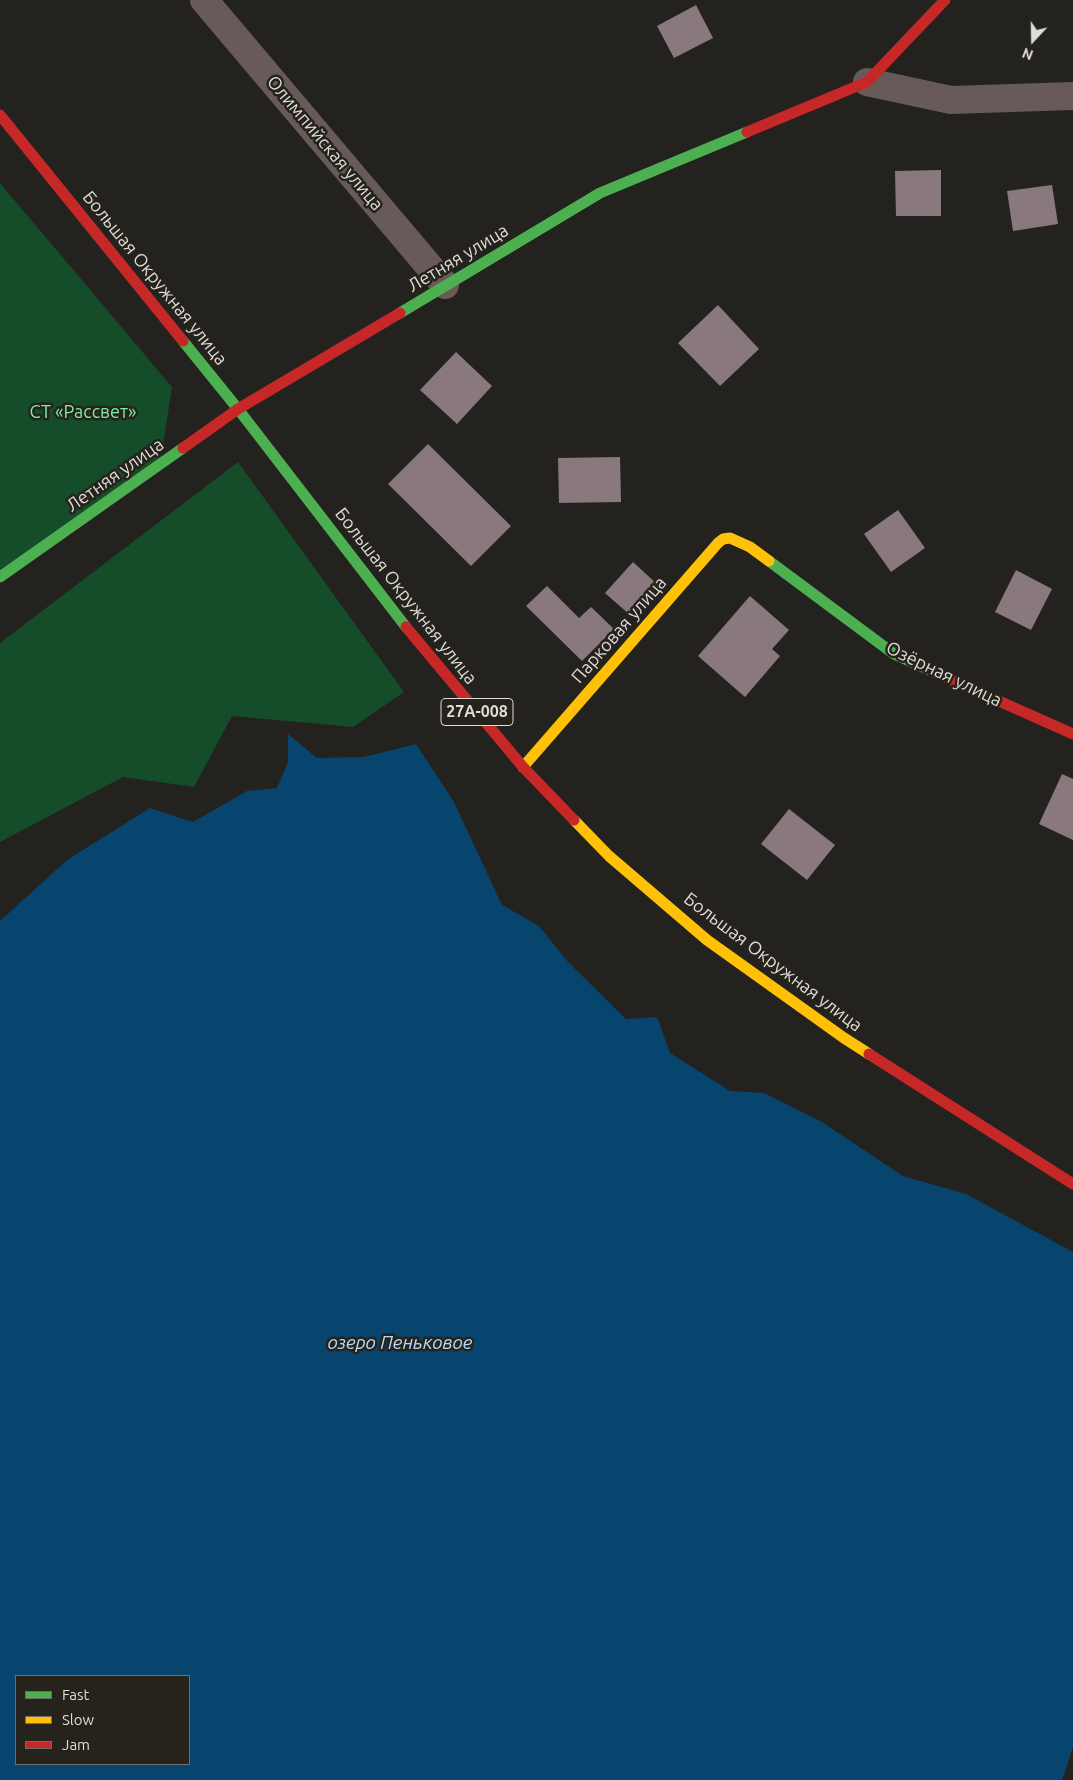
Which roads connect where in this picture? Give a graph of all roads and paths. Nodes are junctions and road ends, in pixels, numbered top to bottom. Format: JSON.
{"nodes":[{"id":1,"x":204,"y":0,"type":"edge"},
{"id":2,"x":945,"y":0,"type":"edge"},
{"id":3,"x":867,"y":82,"type":"junction"},
{"id":4,"x":1073,"y":96,"type":"edge"},
{"id":5,"x":0,"y":115,"type":"edge"},
{"id":6,"x":445,"y":285,"type":"junction"},
{"id":7,"x":238,"y":409,"type":"junction"},
{"id":8,"x":750,"y":547,"type":"joint"},
{"id":9,"x":0,"y":577,"type":"edge"},
{"id":10,"x":1073,"y":734,"type":"edge"},
{"id":11,"x":523,"y":767,"type":"junction"},
{"id":12,"x":1073,"y":1184,"type":"edge"}],
"edges":[{"from":1,"to":6,"type":"street","name":"Олимпийская улица"},
{"from":2,"to":3,"type":"street","name":"Летняя улица"},
{"from":3,"to":4,"type":"street"},
{"from":3,"to":6,"type":"street","name":"Летняя улица"},
{"from":5,"to":7,"type":"street","name":"Большая Окружная улица","number":"27А-008"},
{"from":6,"to":7,"type":"street","name":"Летняя улица"},
{"from":7,"to":9,"type":"street","name":"Летняя улица"},
{"from":7,"to":11,"type":"street","name":"Большая Окружная улица","number":"27А-008"},
{"from":8,"to":10,"type":"street","name":"Озёрная улица"},
{"from":8,"to":11,"type":"street","name":"Парковая улица"},
{"from":11,"to":12,"type":"street","name":"Большая Окружная улица","number":"27А-008"}]}
